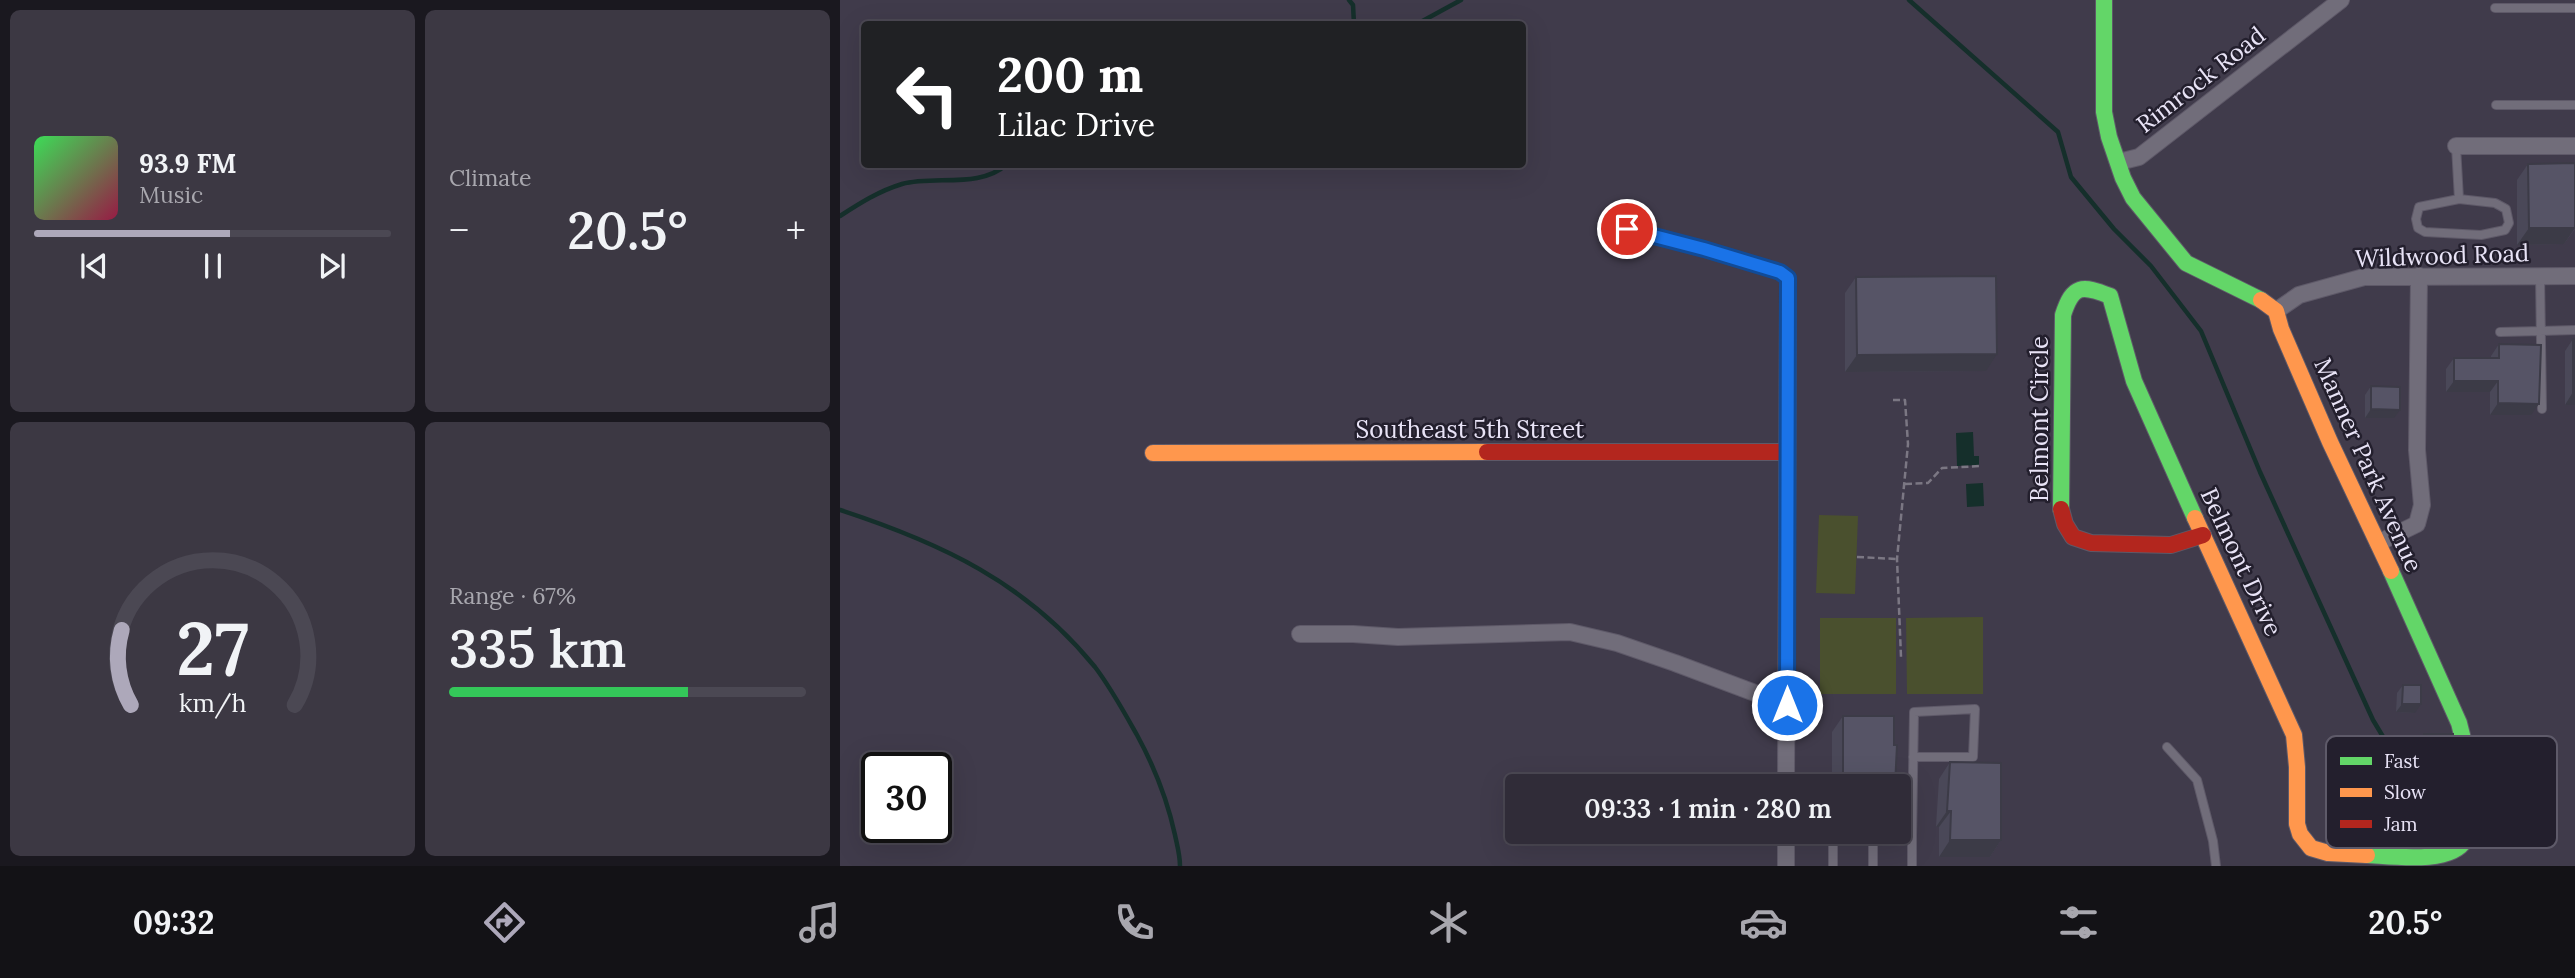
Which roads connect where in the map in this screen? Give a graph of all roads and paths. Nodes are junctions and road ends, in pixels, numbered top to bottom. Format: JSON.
{"nodes":[{"id":1,"x":2104,"y":0,"type":"edge"},
{"id":2,"x":2341,"y":0,"type":"edge"},
{"id":3,"x":2495,"y":8,"type":"dead end"},
{"id":4,"x":2575,"y":8,"type":"edge"},
{"id":5,"x":2496,"y":105,"type":"dead end"},
{"id":6,"x":2575,"y":105,"type":"edge"},
{"id":7,"x":2456,"y":146,"type":"joint"},
{"id":8,"x":2575,"y":146,"type":"edge"},
{"id":9,"x":2119,"y":162,"type":"junction"},
{"id":10,"x":2459,"y":199,"type":"junction"},
{"id":11,"x":1627,"y":229,"type":"dead end"},
{"id":12,"x":2419,"y":276,"type":"junction"},
{"id":13,"x":2540,"y":276,"type":"junction"},
{"id":14,"x":2575,"y":276,"type":"edge"},
{"id":15,"x":1788,"y":295,"type":"joint"},
{"id":16,"x":2110,"y":296,"type":"joint"},
{"id":17,"x":2276,"y":311,"type":"junction"},
{"id":18,"x":2575,"y":330,"type":"edge"},
{"id":19,"x":2540,"y":331,"type":"junction"},
{"id":20,"x":2500,"y":332,"type":"dead end"},
{"id":21,"x":1893,"y":400,"type":"dead end"},
{"id":22,"x":2542,"y":409,"type":"edge"},
{"id":23,"x":1787,"y":452,"type":"junction"},
{"id":24,"x":1153,"y":453,"type":"dead end"},
{"id":25,"x":1981,"y":466,"type":"dead end"},
{"id":26,"x":1905,"y":484,"type":"junction"},
{"id":27,"x":2203,"y":535,"type":"junction"},
{"id":28,"x":2378,"y":543,"type":"junction"},
{"id":29,"x":1857,"y":557,"type":"dead end"},
{"id":30,"x":1897,"y":559,"type":"junction"},
{"id":31,"x":1300,"y":634,"type":"dead end"},
{"id":32,"x":1901,"y":657,"type":"dead end"},
{"id":33,"x":1787,"y":705,"type":"junction"},
{"id":34,"x":2462,"y":736,"type":"edge"},
{"id":35,"x":2168,"y":747,"type":"dead end"},
{"id":36,"x":1913,"y":757,"type":"junction"},
{"id":37,"x":1786,"y":774,"type":"edge"},
{"id":38,"x":1912,"y":838,"type":"joint"},
{"id":39,"x":1786,"y":844,"type":"edge"},
{"id":40,"x":1833,"y":844,"type":"edge"},
{"id":41,"x":1873,"y":844,"type":"edge"},
{"id":42,"x":2457,"y":849,"type":"edge"},
{"id":43,"x":1786,"y":866,"type":"edge"},
{"id":44,"x":1833,"y":866,"type":"edge"},
{"id":45,"x":1873,"y":866,"type":"edge"},
{"id":46,"x":1912,"y":866,"type":"edge"},
{"id":47,"x":2216,"y":866,"type":"edge"}],
"edges":[{"from":1,"to":9,"type":"street"},
{"from":2,"to":9,"type":"street","name":"Rimrock Road"},
{"from":3,"to":4,"type":"lane"},
{"from":5,"to":6,"type":"lane"},
{"from":7,"to":8,"type":"street"},
{"from":7,"to":10,"type":"lane"},
{"from":9,"to":17,"type":"street"},
{"from":10,"to":10,"type":"lane"},
{"from":11,"to":15,"type":"lane"},
{"from":12,"to":13,"type":"street","name":"Wildwood Road"},
{"from":12,"to":17,"type":"street","name":"Wildwood Road"},
{"from":12,"to":28,"type":"street"},
{"from":13,"to":14,"type":"street","name":"Wildwood Road"},
{"from":13,"to":19,"type":"lane"},
{"from":15,"to":23,"type":"street"},
{"from":16,"to":27,"type":"street","name":"Belmont Drive"},
{"from":16,"to":27,"type":"street","name":"Belmont Circle"},
{"from":17,"to":28,"type":"street","name":"Manner Park Avenue"},
{"from":18,"to":19,"type":"lane"},
{"from":19,"to":20,"type":"lane"},
{"from":19,"to":22,"type":"lane"},
{"from":21,"to":26,"type":"path"},
{"from":23,"to":24,"type":"street","name":"Southeast 5th Street"},
{"from":23,"to":33,"type":"street"},
{"from":25,"to":26,"type":"path"},
{"from":26,"to":30,"type":"path"},
{"from":27,"to":42,"type":"street","name":"Belmont Drive"},
{"from":28,"to":34,"type":"street","name":"Manner Park Avenue"},
{"from":29,"to":30,"type":"path"},
{"from":30,"to":32,"type":"path"},
{"from":31,"to":33,"type":"street"},
{"from":33,"to":37,"type":"street"},
{"from":35,"to":47,"type":"lane"},
{"from":36,"to":36,"type":"lane"},
{"from":36,"to":38,"type":"lane"},
{"from":38,"to":46,"type":"lane"},
{"from":39,"to":43,"type":"street"},
{"from":40,"to":44,"type":"lane"},
{"from":41,"to":45,"type":"lane"}]}
